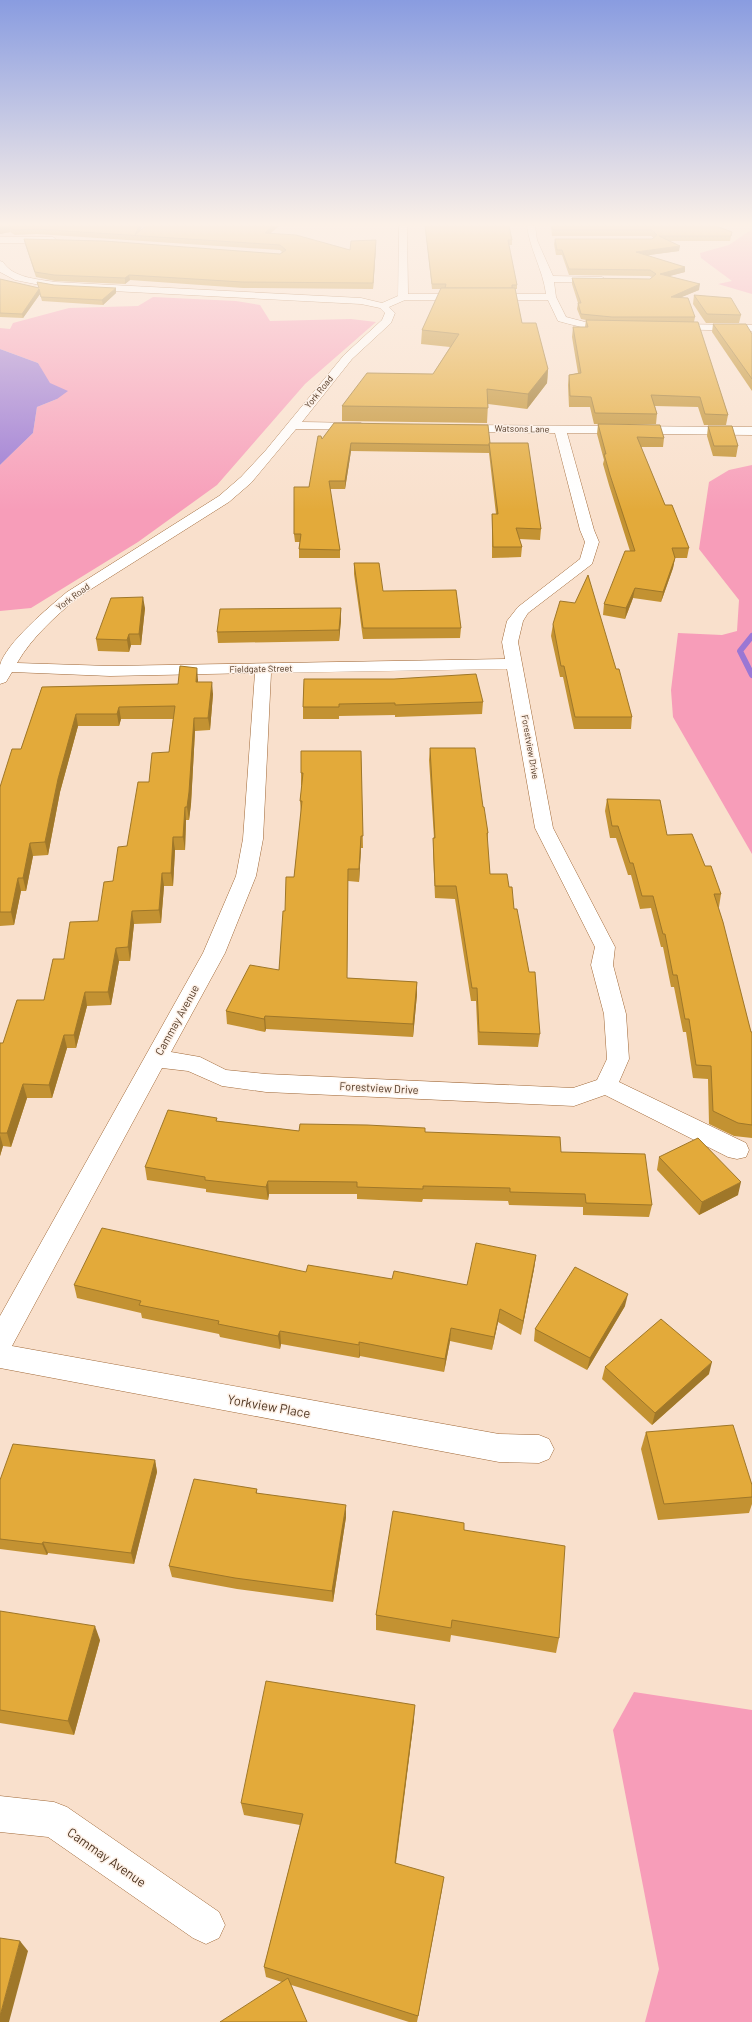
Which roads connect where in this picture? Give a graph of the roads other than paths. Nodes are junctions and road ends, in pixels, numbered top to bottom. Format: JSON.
{"nodes":[{"id":1,"x":387,"y":320,"type":"edge"},
{"id":2,"x":567,"y":320,"type":"edge"},
{"id":3,"x":627,"y":327,"type":"edge"},
{"id":4,"x":659,"y":327,"type":"edge"},
{"id":5,"x":752,"y":328,"type":"edge"},
{"id":6,"x":292,"y":425,"type":"junction"},
{"id":7,"x":370,"y":427,"type":"edge"},
{"id":8,"x":449,"y":428,"type":"edge"},
{"id":9,"x":560,"y":430,"type":"junction"},
{"id":10,"x":752,"y":431,"type":"edge"},
{"id":11,"x":514,"y":664,"type":"junction"},
{"id":12,"x":263,"y":669,"type":"junction"},
{"id":13,"x":4,"y":673,"type":"edge"},
{"id":14,"x":154,"y":1059,"type":"junction"},
{"id":15,"x":606,"y":1086,"type":"junction"},
{"id":16,"x":737,"y":1150,"type":"dead end"},
{"id":17,"x":0,"y":1342,"type":"edge"},
{"id":18,"x":0,"y":1356,"type":"edge"},
{"id":19,"x":539,"y":1450,"type":"dead end"},
{"id":20,"x":0,"y":1814,"type":"edge"},
{"id":21,"x":206,"y":1925,"type":"dead end"}],
"edges":[{"from":1,"to":6,"type":"street","name":"York Road"},
{"from":2,"to":3,"type":"street"},
{"from":4,"to":5,"type":"street"},
{"from":6,"to":7,"type":"street"},
{"from":6,"to":13,"type":"street","name":"York Road"},
{"from":8,"to":9,"type":"street","name":"Watsons Lane"},
{"from":9,"to":10,"type":"street","name":"Watsons Lane"},
{"from":9,"to":11,"type":"street","name":"Forestview Drive"},
{"from":11,"to":12,"type":"street","name":"Fieldgate Street"},
{"from":11,"to":15,"type":"street","name":"Forestview Drive"},
{"from":12,"to":13,"type":"street","name":"Fieldgate Street"},
{"from":12,"to":14,"type":"street","name":"Cammay Avenue"},
{"from":14,"to":15,"type":"street","name":"Forestview Drive"},
{"from":14,"to":17,"type":"street","name":"Cammay Avenue"},
{"from":15,"to":16,"type":"street"},
{"from":18,"to":19,"type":"street","name":"Yorkview Place"},
{"from":20,"to":21,"type":"street","name":"Cammay Avenue"}]}
